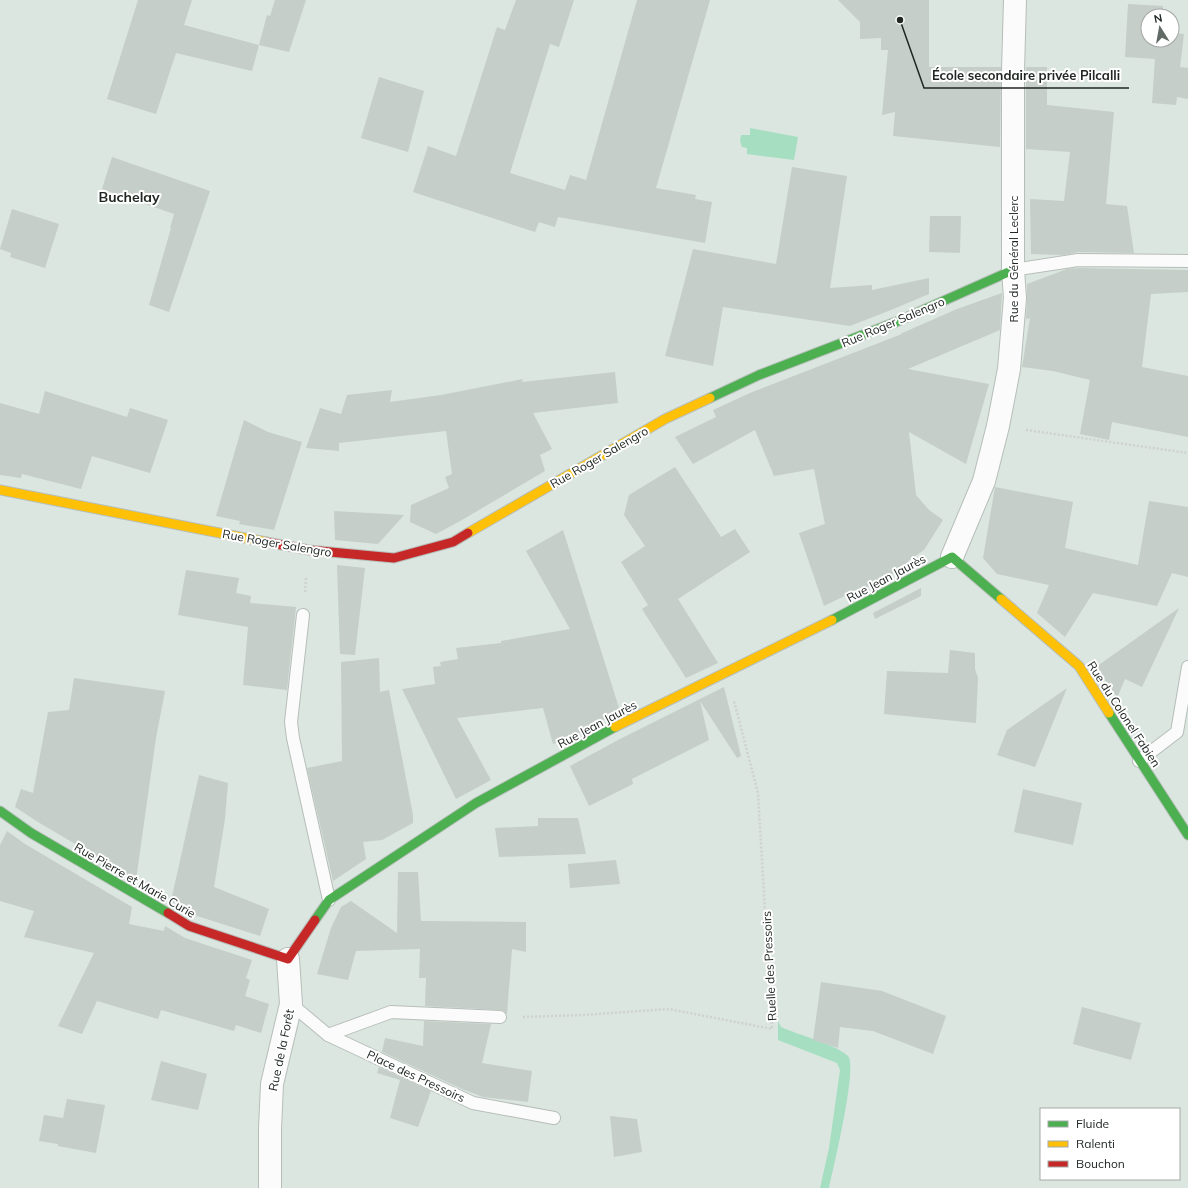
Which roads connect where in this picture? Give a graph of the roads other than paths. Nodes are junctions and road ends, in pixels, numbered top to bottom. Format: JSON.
{"nodes":[{"id":1,"x":1015,"y":0,"type":"edge"},
{"id":2,"x":1188,"y":261,"type":"edge"},
{"id":3,"x":1013,"y":270,"type":"junction"},
{"id":4,"x":0,"y":490,"type":"edge"},
{"id":5,"x":952,"y":557,"type":"junction"},
{"id":6,"x":302,"y":615,"type":"road end"},
{"id":7,"x":1188,"y":667,"type":"edge"},
{"id":8,"x":1139,"y":760,"type":"junction"},
{"id":9,"x":0,"y":811,"type":"edge"},
{"id":10,"x":1188,"y":835,"type":"edge"},
{"id":11,"x":329,"y":900,"type":"junction"},
{"id":12,"x":288,"y":959,"type":"junction"},
{"id":13,"x":291,"y":1004,"type":"junction"},
{"id":14,"x":500,"y":1017,"type":"road end"},
{"id":15,"x":328,"y":1035,"type":"junction"},
{"id":16,"x":554,"y":1118,"type":"dead end"},
{"id":17,"x":270,"y":1188,"type":"edge"}],
"edges":[{"from":1,"to":3,"type":"street","name":"Rue du Général Leclerc"},
{"from":2,"to":3,"type":"lane","name":"Rue Roger Salengro"},
{"from":3,"to":4,"type":"street","name":"Rue Roger Salengro"},
{"from":3,"to":5,"type":"street","name":"Rue du Général Leclerc"},
{"from":5,"to":8,"type":"street","name":"Rue du Colonel Fabien"},
{"from":5,"to":11,"type":"street","name":"Rue Jean Jaurès"},
{"from":6,"to":11,"type":"lane"},
{"from":7,"to":8,"type":"lane"},
{"from":8,"to":10,"type":"street","name":"Rue du Colonel Fabien"},
{"from":9,"to":12,"type":"street","name":"Rue Pierre et Marie Curie"},
{"from":11,"to":12,"type":"street","name":"Rue Jean Jaurès"},
{"from":12,"to":13,"type":"street","name":"Rue de la Forêt"},
{"from":13,"to":15,"type":"lane","name":"Place des Pressoirs"},
{"from":13,"to":17,"type":"street","name":"Rue de la Forêt"},
{"from":14,"to":15,"type":"lane"},
{"from":15,"to":16,"type":"lane","name":"Place des Pressoirs"}]}
